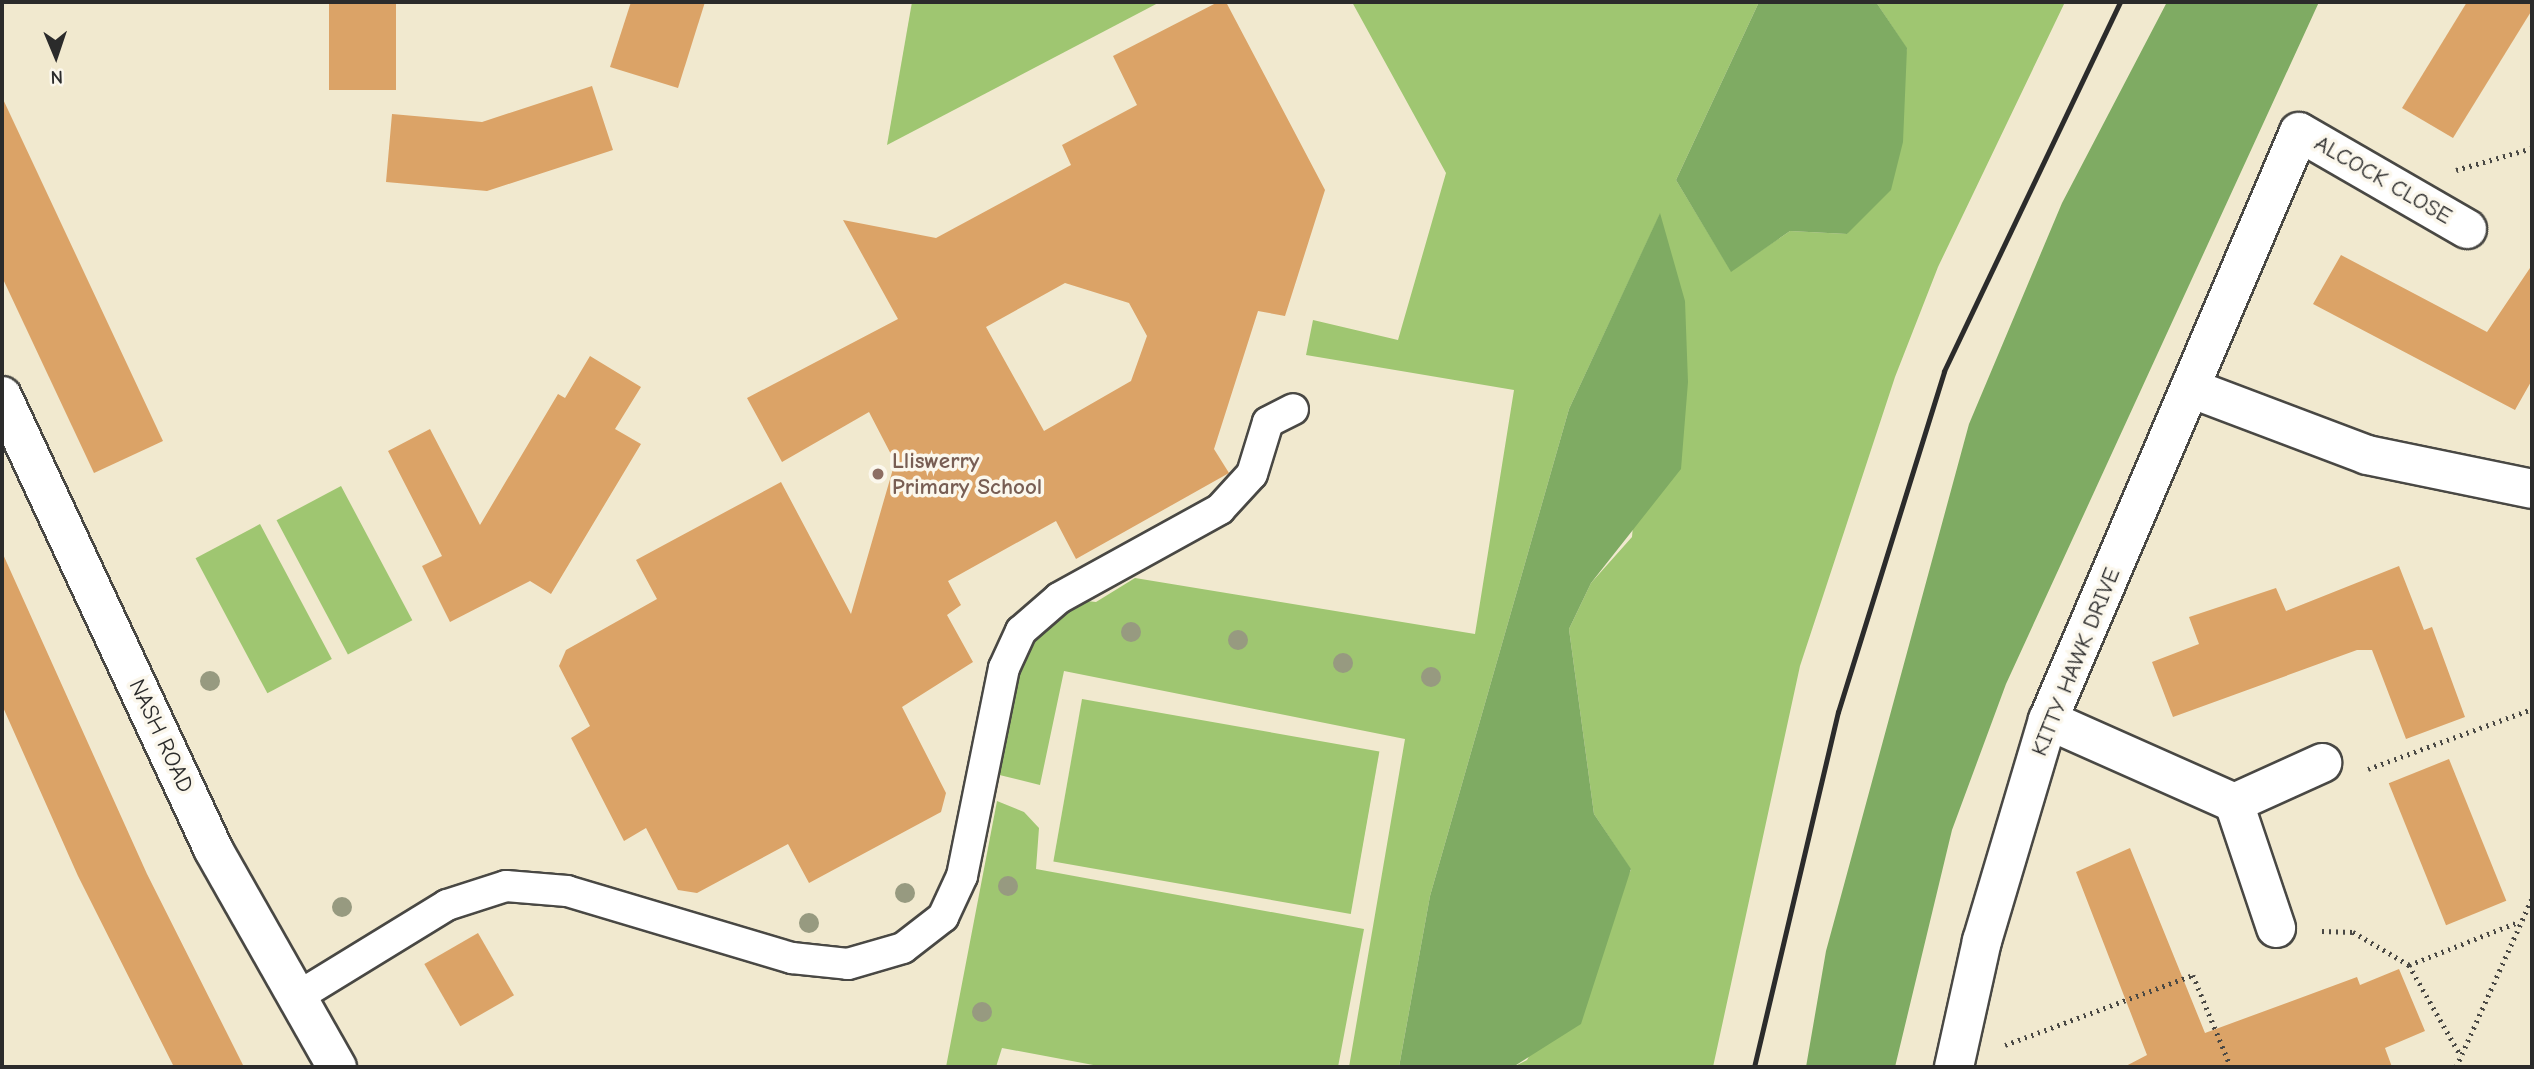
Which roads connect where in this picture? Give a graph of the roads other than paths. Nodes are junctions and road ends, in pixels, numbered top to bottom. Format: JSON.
{"nodes":[{"id":1,"x":2299,"y":132,"type":"joint"},
{"id":2,"x":2467,"y":229,"type":"dead end"},
{"id":3,"x":2190,"y":388,"type":"junction"},
{"id":4,"x":2,"y":396,"type":"edge"},
{"id":5,"x":1293,"y":410,"type":"dead end"},
{"id":6,"x":2532,"y":489,"type":"edge"},
{"id":7,"x":2048,"y":720,"type":"junction"},
{"id":8,"x":2322,"y":763,"type":"road end"},
{"id":9,"x":2234,"y":803,"type":"junction"},
{"id":10,"x":2276,"y":928,"type":"road end"},
{"id":11,"x":297,"y":997,"type":"junction"},
{"id":12,"x":1957,"y":1051,"type":"edge"},
{"id":13,"x":337,"y":1067,"type":"edge"}],
"edges":[{"from":1,"to":2,"type":"street","name":"ALCOCK CLOSE"},
{"from":1,"to":3,"type":"street","name":"KITTY HAWK DRIVE"},
{"from":3,"to":6,"type":"street"},
{"from":3,"to":7,"type":"street","name":"KITTY HAWK DRIVE"},
{"from":4,"to":11,"type":"street","name":"NASH ROAD"},
{"from":5,"to":11,"type":"lane"},
{"from":7,"to":9,"type":"street"},
{"from":7,"to":12,"type":"street","name":"KITTY HAWK DRIVE"},
{"from":8,"to":9,"type":"street"},
{"from":9,"to":10,"type":"street"},
{"from":11,"to":13,"type":"street","name":"NASH ROAD"}]}
